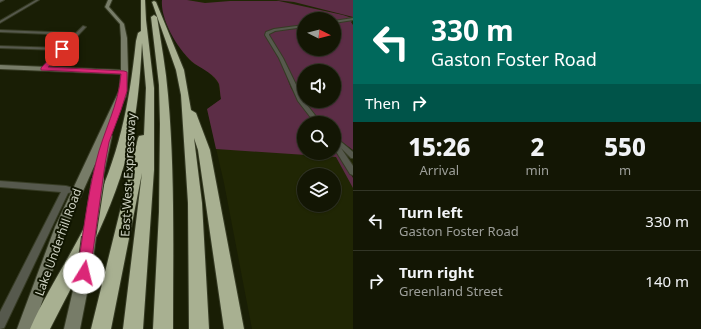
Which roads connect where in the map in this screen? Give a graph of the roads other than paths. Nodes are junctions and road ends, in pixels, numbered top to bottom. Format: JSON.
{"nodes":[{"id":1,"x":3,"y":0,"type":"edge"},
{"id":2,"x":38,"y":0,"type":"edge"},
{"id":3,"x":110,"y":0,"type":"edge"},
{"id":4,"x":143,"y":0,"type":"edge"},
{"id":5,"x":154,"y":1,"type":"edge"},
{"id":6,"x":0,"y":2,"type":"edge"},
{"id":7,"x":353,"y":19,"type":"edge"},
{"id":8,"x":341,"y":21,"type":"edge"},
{"id":9,"x":0,"y":22,"type":"edge"},
{"id":10,"x":84,"y":27,"type":"dead end"},
{"id":11,"x":297,"y":27,"type":"edge"},
{"id":12,"x":144,"y":28,"type":"junction"},
{"id":13,"x":0,"y":31,"type":"edge"},
{"id":14,"x":77,"y":34,"type":"junction"},
{"id":15,"x":0,"y":47,"type":"edge"},
{"id":16,"x":62,"y":49,"type":"junction"},
{"id":17,"x":0,"y":67,"type":"edge"},
{"id":18,"x":43,"y":69,"type":"junction"},
{"id":19,"x":124,"y":72,"type":"junction"},
{"id":20,"x":123,"y":91,"type":"junction"},
{"id":21,"x":185,"y":95,"type":"junction"},
{"id":22,"x":313,"y":116,"type":"edge"},
{"id":23,"x":149,"y":122,"type":"junction"},
{"id":24,"x":341,"y":145,"type":"edge"},
{"id":25,"x":341,"y":154,"type":"edge"},
{"id":26,"x":353,"y":156,"type":"edge"},
{"id":27,"x":353,"y":172,"type":"edge"},
{"id":28,"x":0,"y":184,"type":"edge"},
{"id":29,"x":72,"y":190,"type":"junction"},
{"id":30,"x":0,"y":324,"type":"edge"},
{"id":31,"x":25,"y":329,"type":"edge"},
{"id":32,"x":40,"y":329,"type":"edge"},
{"id":33,"x":72,"y":329,"type":"edge"},
{"id":34,"x":101,"y":329,"type":"edge"},
{"id":35,"x":133,"y":329,"type":"edge"},
{"id":36,"x":163,"y":329,"type":"edge"},
{"id":37,"x":199,"y":329,"type":"edge"},
{"id":38,"x":234,"y":329,"type":"edge"}],
"edges":[{"from":1,"to":6,"type":"street"},
{"from":2,"to":9,"type":"street"},
{"from":3,"to":19,"type":"main road","name":"Lake Underhill Road"},
{"from":4,"to":12,"type":"highway","name":"East-West Expressway"},
{"from":5,"to":21,"type":"highway"},
{"from":5,"to":36,"type":"highway"},
{"from":7,"to":8,"type":"street"},
{"from":10,"to":14,"type":"street"},
{"from":11,"to":22,"type":"street"},
{"from":12,"to":23,"type":"highway","name":"East-West Expressway"},
{"from":12,"to":32,"type":"highway"},
{"from":13,"to":14,"type":"street"},
{"from":14,"to":16,"type":"street"},
{"from":15,"to":16,"type":"street"},
{"from":16,"to":18,"type":"street"},
{"from":17,"to":18,"type":"main road"},
{"from":18,"to":19,"type":"main road"},
{"from":19,"to":20,"type":"main road","name":"Lake Underhill Road"},
{"from":20,"to":29,"type":"main road","name":"Lake Underhill Road"},
{"from":20,"to":33,"type":"main road","name":"Lake Underhill Road","bridge":true},
{"from":21,"to":37,"type":"highway"},
{"from":21,"to":38,"type":"highway"},
{"from":23,"to":34,"type":"highway"},
{"from":23,"to":35,"type":"highway","name":"East-West Expressway"},
{"from":24,"to":26,"type":"street"},
{"from":25,"to":27,"type":"street"},
{"from":28,"to":29,"type":"street"},
{"from":29,"to":30,"type":"street","name":"Lake Underhill Road"},
{"from":29,"to":31,"type":"main road","name":"Lake Underhill Road"}]}
